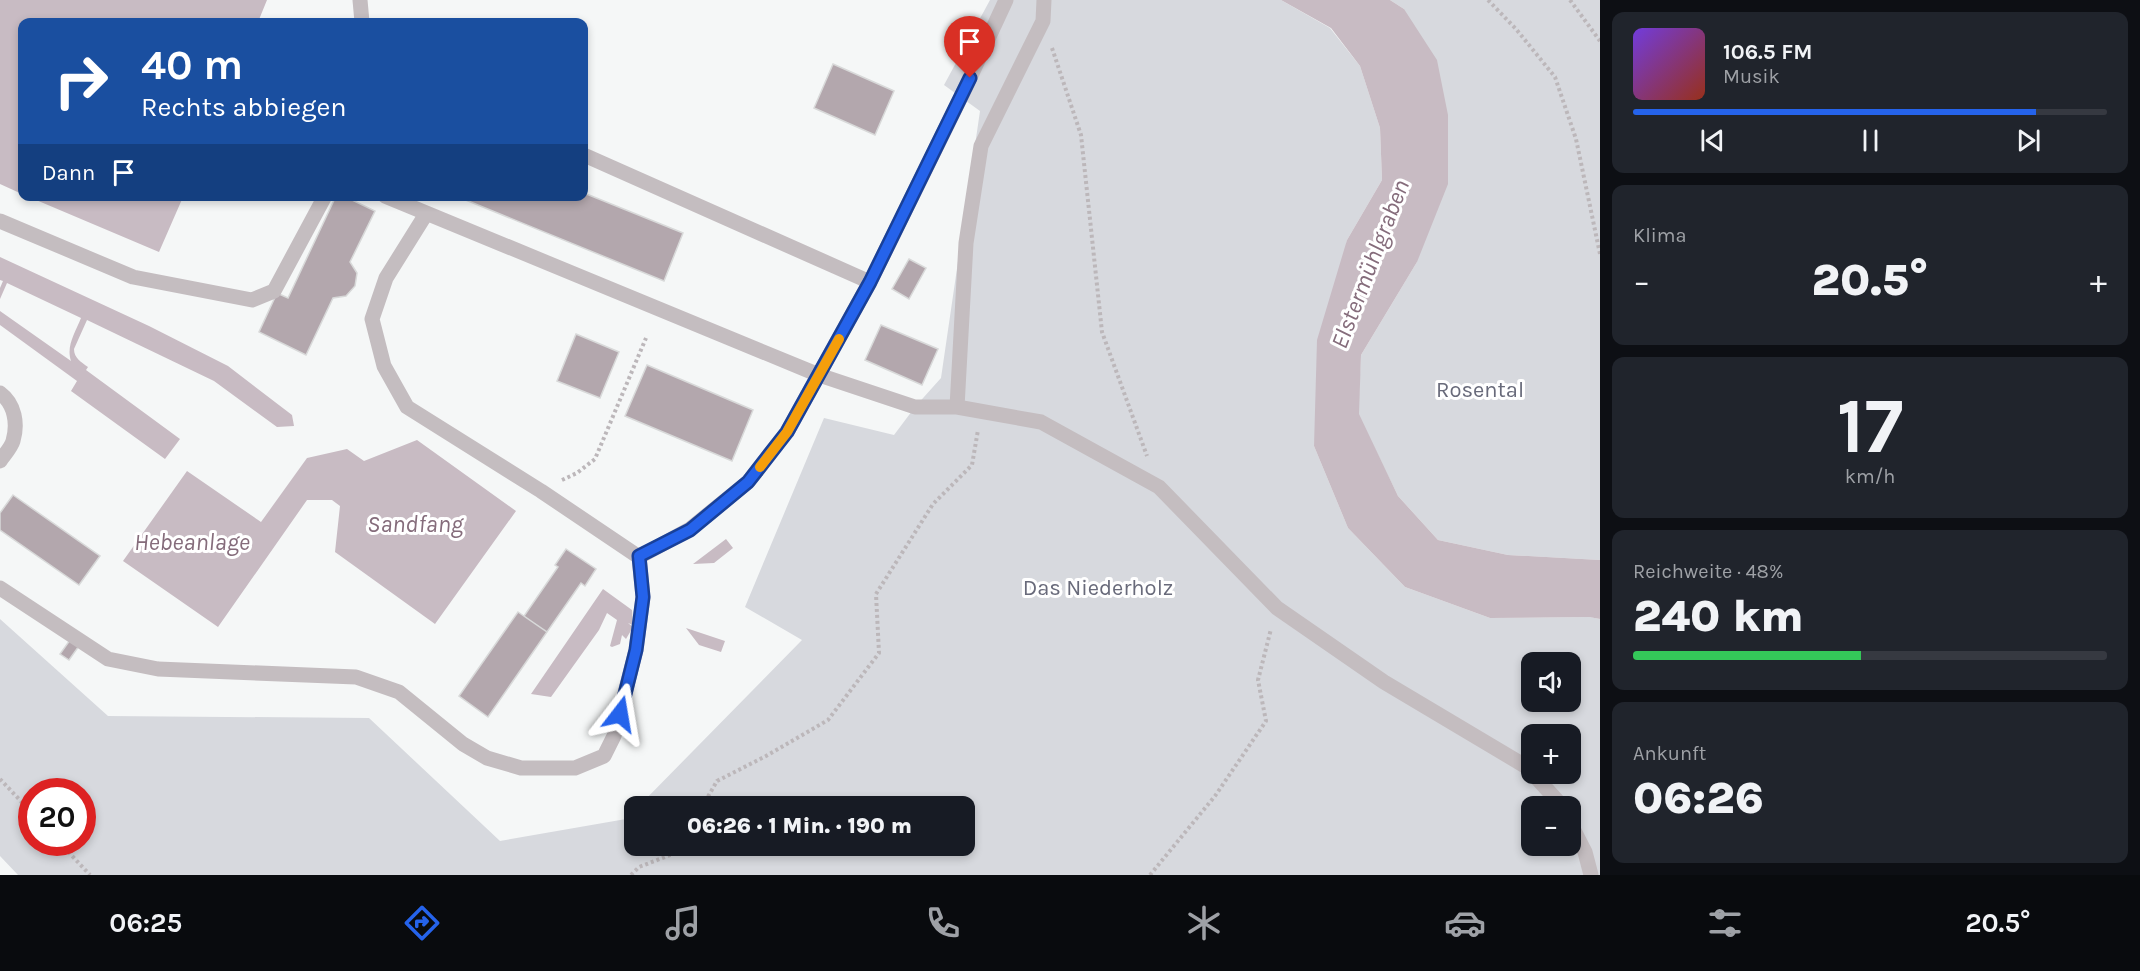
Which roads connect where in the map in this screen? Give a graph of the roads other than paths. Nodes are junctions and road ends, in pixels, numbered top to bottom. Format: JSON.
{"nodes":[{"id":1,"x":360,"y":0,"type":"edge"},
{"id":2,"x":1006,"y":0,"type":"edge"},
{"id":3,"x":1044,"y":0,"type":"edge"},
{"id":4,"x":362,"y":18,"type":"edge"},
{"id":5,"x":588,"y":157,"type":"edge"},
{"id":6,"x":322,"y":201,"type":"edge"},
{"id":7,"x":397,"y":201,"type":"edge"},
{"id":8,"x":426,"y":213,"type":"junction"},
{"id":9,"x":0,"y":221,"type":"edge"},
{"id":10,"x":870,"y":282,"type":"junction"},
{"id":11,"x":819,"y":375,"type":"junction"},
{"id":12,"x":0,"y":393,"type":"edge"},
{"id":13,"x":957,"y":406,"type":"junction"},
{"id":14,"x":0,"y":461,"type":"edge"},
{"id":15,"x":639,"y":556,"type":"junction"},
{"id":16,"x":0,"y":588,"type":"edge"},
{"id":17,"x":1521,"y":764,"type":"edge"},
{"id":18,"x":1542,"y":784,"type":"edge"},
{"id":19,"x":1553,"y":796,"type":"edge"},
{"id":20,"x":1581,"y":844,"type":"edge"},
{"id":21,"x":1591,"y":875,"type":"edge"}],
"edges":[{"from":1,"to":4,"type":"lane"},
{"from":2,"to":10,"type":"lane"},
{"from":3,"to":13,"type":"lane"},
{"from":5,"to":10,"type":"lane"},
{"from":6,"to":9,"type":"lane"},
{"from":7,"to":8,"type":"lane"},
{"from":8,"to":11,"type":"lane"},
{"from":8,"to":15,"type":"lane"},
{"from":10,"to":11,"type":"lane"},
{"from":11,"to":13,"type":"lane"},
{"from":11,"to":15,"type":"lane"},
{"from":12,"to":14,"type":"lane"},
{"from":13,"to":17,"type":"lane"},
{"from":15,"to":16,"type":"lane"},
{"from":18,"to":19,"type":"lane"},
{"from":20,"to":21,"type":"lane"}]}
